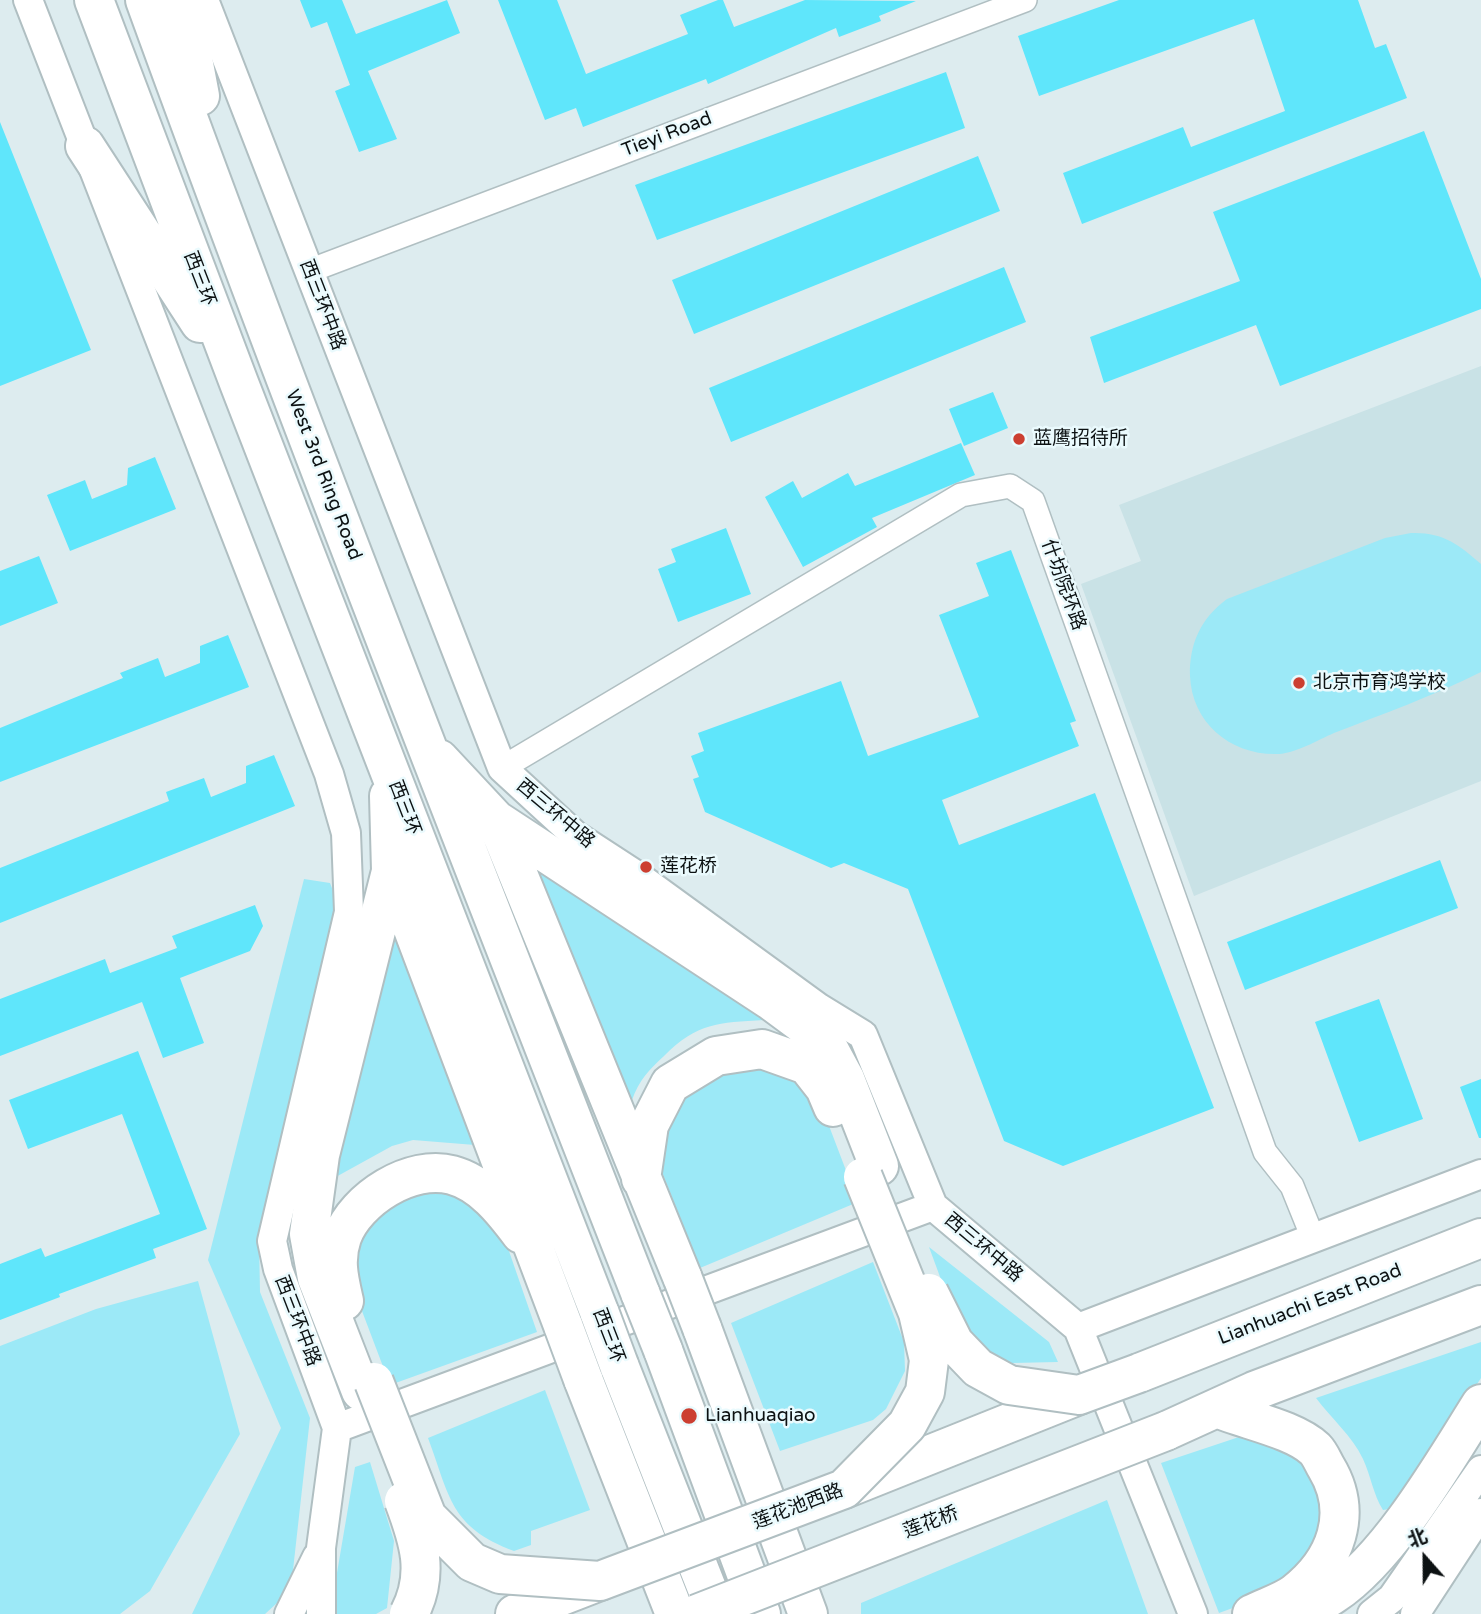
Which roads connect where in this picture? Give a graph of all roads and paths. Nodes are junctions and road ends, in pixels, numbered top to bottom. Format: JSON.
{"nodes":[{"id":1,"x":28,"y":0,"type":"edge"},
{"id":2,"x":94,"y":0,"type":"edge"},
{"id":3,"x":145,"y":0,"type":"edge"},
{"id":4,"x":183,"y":0,"type":"edge"},
{"id":5,"x":204,"y":0,"type":"edge"},
{"id":6,"x":1025,"y":0,"type":"edge"},
{"id":7,"x":85,"y":146,"type":"junction"},
{"id":8,"x":220,"y":205,"type":"junction"},
{"id":9,"x":309,"y":271,"type":"junction"},
{"id":10,"x":239,"y":383,"type":"junction"},
{"id":11,"x":426,"y":745,"type":"junction"},
{"id":12,"x":502,"y":768,"type":"junction"},
{"id":13,"x":389,"y":769,"type":"junction"},
{"id":14,"x":496,"y":820,"type":"junction"},
{"id":15,"x":391,"y":871,"type":"junction"},
{"id":16,"x":871,"y":1172,"type":"junction"},
{"id":17,"x":1481,"y":1174,"type":"edge"},
{"id":18,"x":641,"y":1179,"type":"junction"},
{"id":19,"x":933,"y":1206,"type":"junction"},
{"id":20,"x":1313,"y":1238,"type":"junction"},
{"id":21,"x":1481,"y":1238,"type":"edge"},
{"id":22,"x":539,"y":1258,"type":"junction"},
{"id":23,"x":1481,"y":1304,"type":"edge"},
{"id":24,"x":1078,"y":1328,"type":"junction"},
{"id":25,"x":368,"y":1387,"type":"junction"},
{"id":26,"x":1079,"y":1395,"type":"junction"},
{"id":27,"x":1481,"y":1404,"type":"edge"},
{"id":28,"x":1217,"y":1408,"type":"junction"},
{"id":29,"x":337,"y":1428,"type":"junction"},
{"id":30,"x":1481,"y":1469,"type":"edge"},
{"id":31,"x":844,"y":1489,"type":"junction"},
{"id":32,"x":1471,"y":1512,"type":"edge"},
{"id":33,"x":321,"y":1548,"type":"junction"},
{"id":34,"x":600,"y":1581,"type":"junction"},
{"id":35,"x":289,"y":1614,"type":"edge"},
{"id":36,"x":321,"y":1614,"type":"edge"},
{"id":37,"x":409,"y":1614,"type":"edge"},
{"id":38,"x":515,"y":1614,"type":"edge"},
{"id":39,"x":676,"y":1614,"type":"edge"},
{"id":40,"x":697,"y":1614,"type":"edge"},
{"id":41,"x":716,"y":1614,"type":"edge"},
{"id":42,"x":761,"y":1614,"type":"edge"},
{"id":43,"x":808,"y":1614,"type":"edge"},
{"id":44,"x":1193,"y":1614,"type":"edge"},
{"id":45,"x":1252,"y":1614,"type":"edge"},
{"id":46,"x":1296,"y":1614,"type":"edge"},
{"id":47,"x":1372,"y":1614,"type":"edge"},
{"id":48,"x":1415,"y":1614,"type":"edge"}],
"edges":[{"from":1,"to":7,"type":"street","name":"西三环中路"},
{"from":2,"to":10,"type":"highway","name":"西三环"},
{"from":3,"to":8,"type":"highway"},
{"from":4,"to":8,"type":"highway"},
{"from":5,"to":9,"type":"street","name":"西三环中路"},
{"from":6,"to":9,"type":"street","name":"Tieyi Road"},
{"from":7,"to":10,"type":"highway"},
{"from":7,"to":29,"type":"street","name":"西三环中路"},
{"from":8,"to":11,"type":"highway","name":"West 3rd Ring Road"},
{"from":9,"to":12,"type":"street","name":"西三环中路"},
{"from":10,"to":13,"type":"highway","name":"西三环"},
{"from":11,"to":14,"type":"highway"},
{"from":11,"to":42,"type":"highway","bridge":true},
{"from":12,"to":19,"type":"street","name":"西三环中路"},
{"from":12,"to":20,"type":"street","name":"什坊院环路"},
{"from":13,"to":15,"type":"highway"},
{"from":13,"to":41,"type":"highway","name":"西三环","bridge":true},
{"from":14,"to":16,"type":"highway"},
{"from":14,"to":18,"type":"highway"},
{"from":15,"to":22,"type":"highway"},
{"from":15,"to":25,"type":"highway"},
{"from":16,"to":18,"type":"highway"},
{"from":16,"to":26,"type":"highway","bridge":true},
{"from":16,"to":31,"type":"highway","bridge":true},
{"from":17,"to":20,"type":"street"},
{"from":18,"to":43,"type":"highway","bridge":true},
{"from":19,"to":24,"type":"street","name":"西三环中路"},
{"from":19,"to":29,"type":"street"},
{"from":20,"to":24,"type":"street"},
{"from":21,"to":26,"type":"highway","name":"Lianhuachi East Road","bridge":true},
{"from":22,"to":25,"type":"highway"},
{"from":22,"to":39,"type":"highway","bridge":true},
{"from":23,"to":28,"type":"highway"},
{"from":24,"to":44,"type":"street","name":"西三环中路"},
{"from":25,"to":34,"type":"highway","bridge":true},
{"from":25,"to":37,"type":"highway","bridge":true},
{"from":26,"to":31,"type":"highway","name":"莲花池西路","bridge":true},
{"from":27,"to":46,"type":"highway"},
{"from":28,"to":40,"type":"highway","name":"莲花桥","bridge":true},
{"from":28,"to":45,"type":"highway"},
{"from":29,"to":33,"type":"street","name":"西三环中路"},
{"from":30,"to":32,"type":"street"},
{"from":31,"to":34,"type":"highway","name":"莲花池西路","bridge":true},
{"from":32,"to":47,"type":"street"},
{"from":32,"to":48,"type":"street"},
{"from":33,"to":35,"type":"street"},
{"from":33,"to":36,"type":"street","name":"西三环中路"},
{"from":34,"to":38,"type":"highway","name":"莲花池西路"}]}
